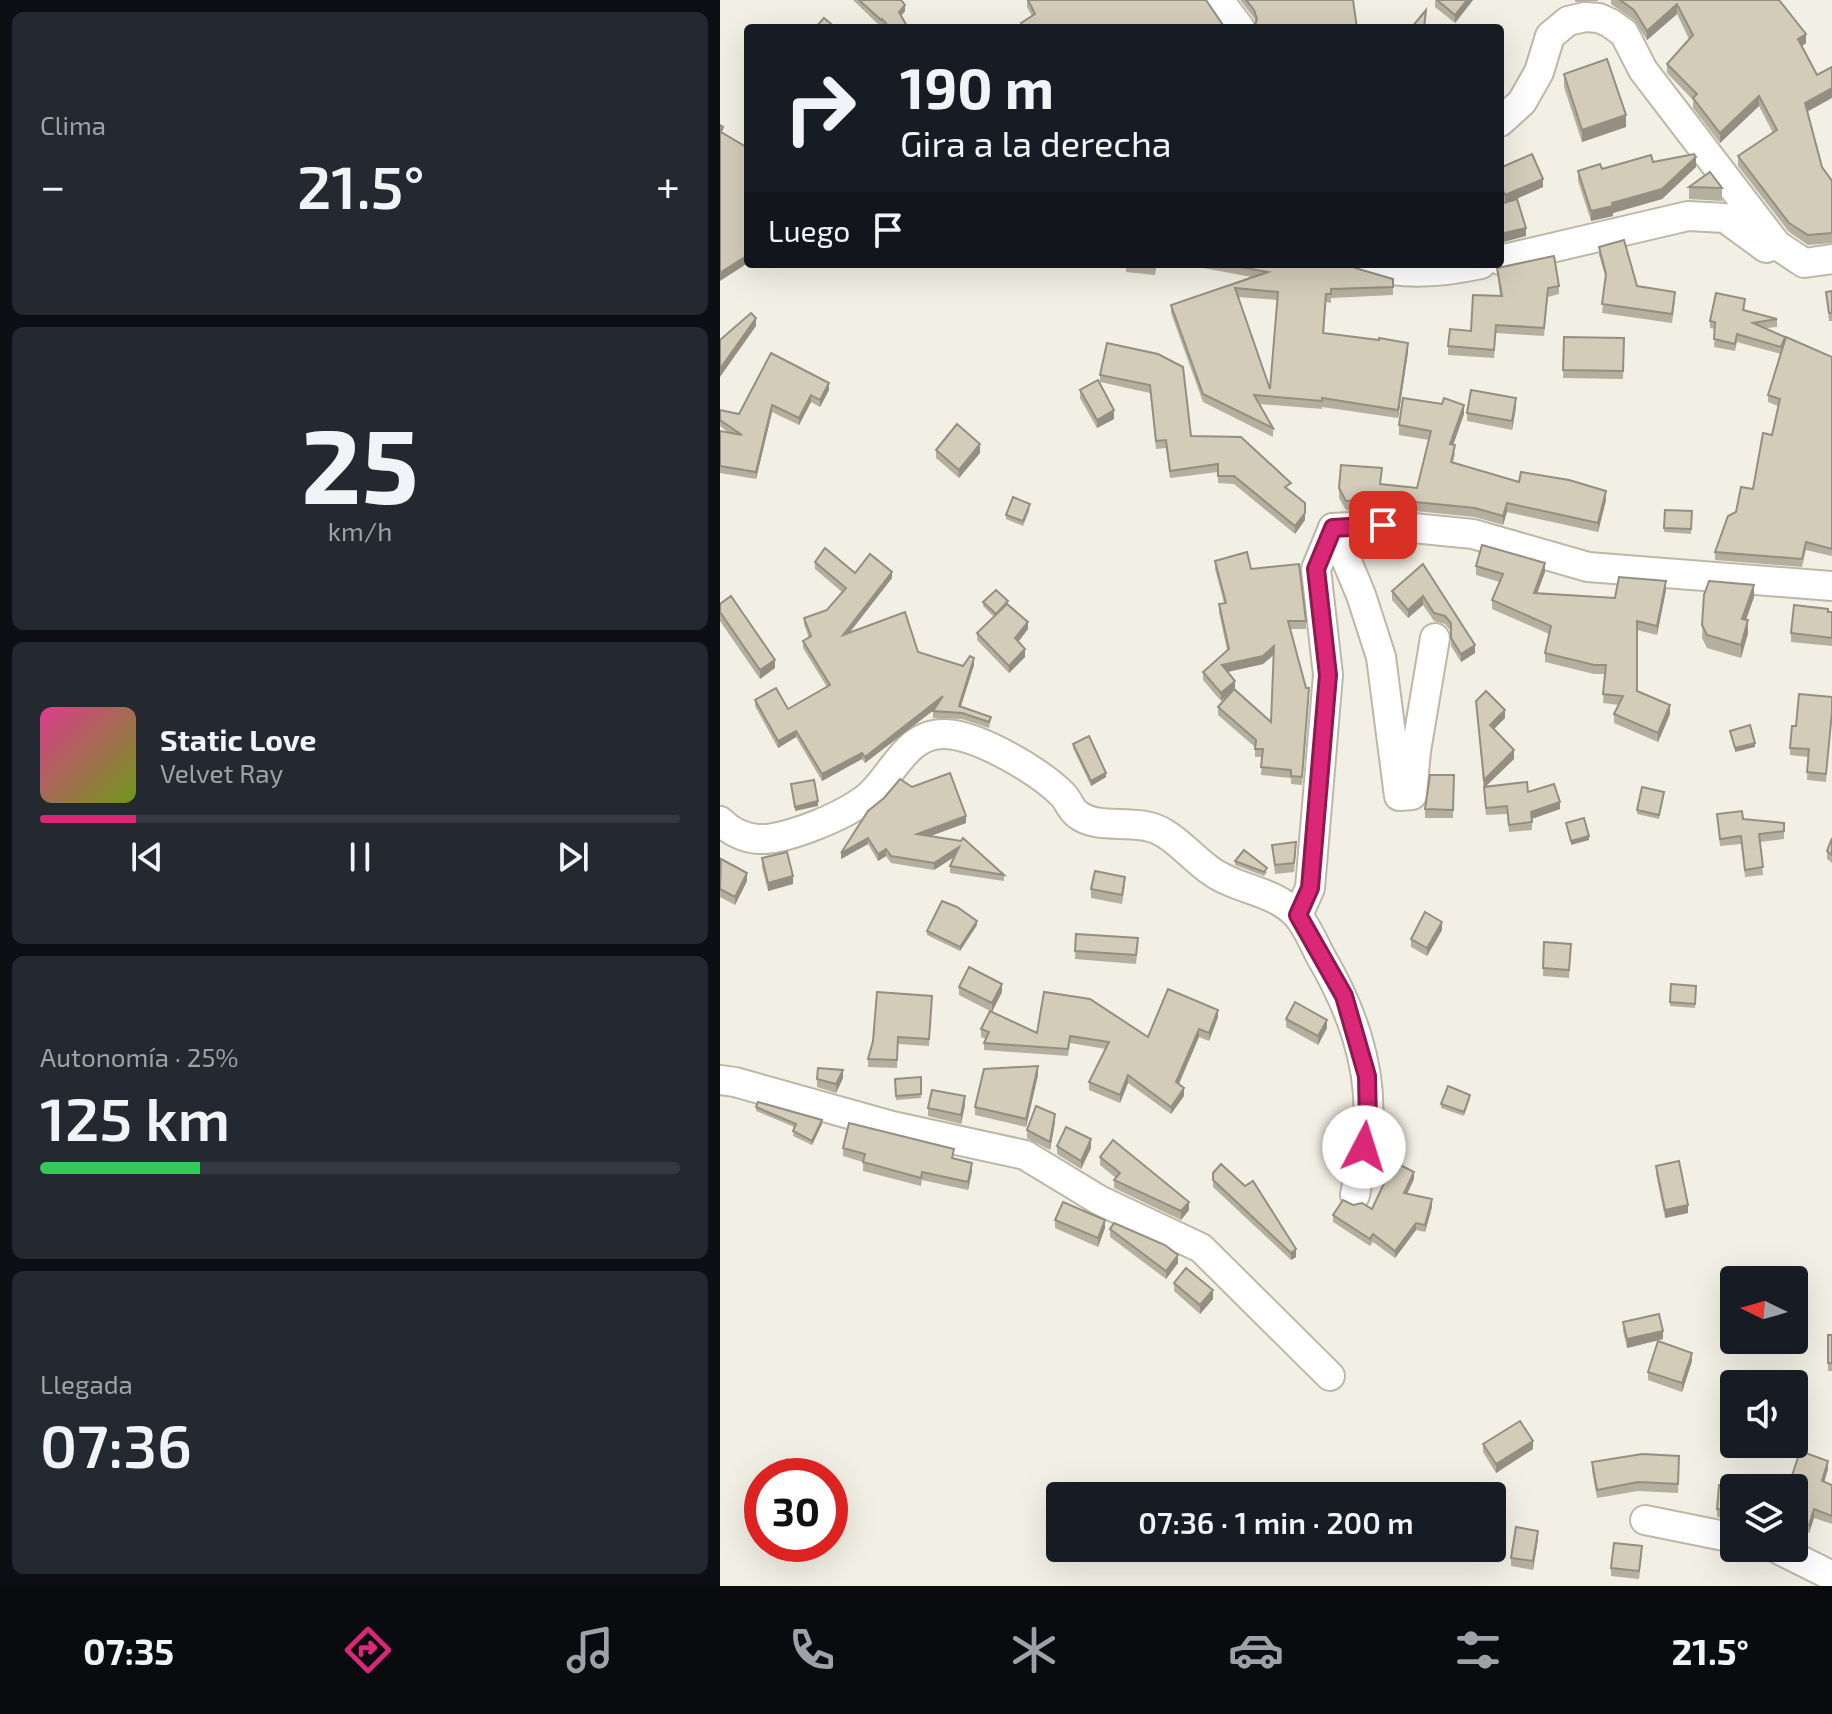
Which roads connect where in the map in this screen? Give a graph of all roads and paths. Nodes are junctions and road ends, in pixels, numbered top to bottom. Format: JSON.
{"nodes":[{"id":1,"x":1219,"y":0,"type":"edge"},
{"id":2,"x":1237,"y":24,"type":"edge"},
{"id":3,"x":1504,"y":118,"type":"edge"},
{"id":4,"x":1777,"y":245,"type":"junction"},
{"id":5,"x":1504,"y":259,"type":"edge"},
{"id":6,"x":1832,"y":259,"type":"edge"},
{"id":7,"x":1378,"y":268,"type":"edge"},
{"id":8,"x":1464,"y":268,"type":"edge"},
{"id":9,"x":1333,"y":528,"type":"junction"},
{"id":10,"x":1832,"y":586,"type":"edge"},
{"id":11,"x":1435,"y":638,"type":"dead end"},
{"id":12,"x":720,"y":821,"type":"edge"},
{"id":13,"x":1298,"y":915,"type":"junction"},
{"id":14,"x":720,"y":1080,"type":"edge"},
{"id":15,"x":1355,"y":1195,"type":"dead end"},
{"id":16,"x":1330,"y":1376,"type":"dead end"},
{"id":17,"x":1645,"y":1520,"type":"dead end"},
{"id":18,"x":1720,"y":1535,"type":"edge"},
{"id":19,"x":1804,"y":1562,"type":"edge"},
{"id":20,"x":1832,"y":1576,"type":"edge"}],
"edges":[{"from":1,"to":2,"type":"street"},
{"from":3,"to":4,"type":"street"},
{"from":4,"to":5,"type":"street"},
{"from":4,"to":6,"type":"street"},
{"from":7,"to":8,"type":"street"},
{"from":9,"to":10,"type":"street"},
{"from":9,"to":11,"type":"street"},
{"from":9,"to":13,"type":"street"},
{"from":12,"to":13,"type":"street"},
{"from":13,"to":15,"type":"street"},
{"from":14,"to":16,"type":"street"},
{"from":17,"to":18,"type":"street"},
{"from":19,"to":20,"type":"street"}]}
